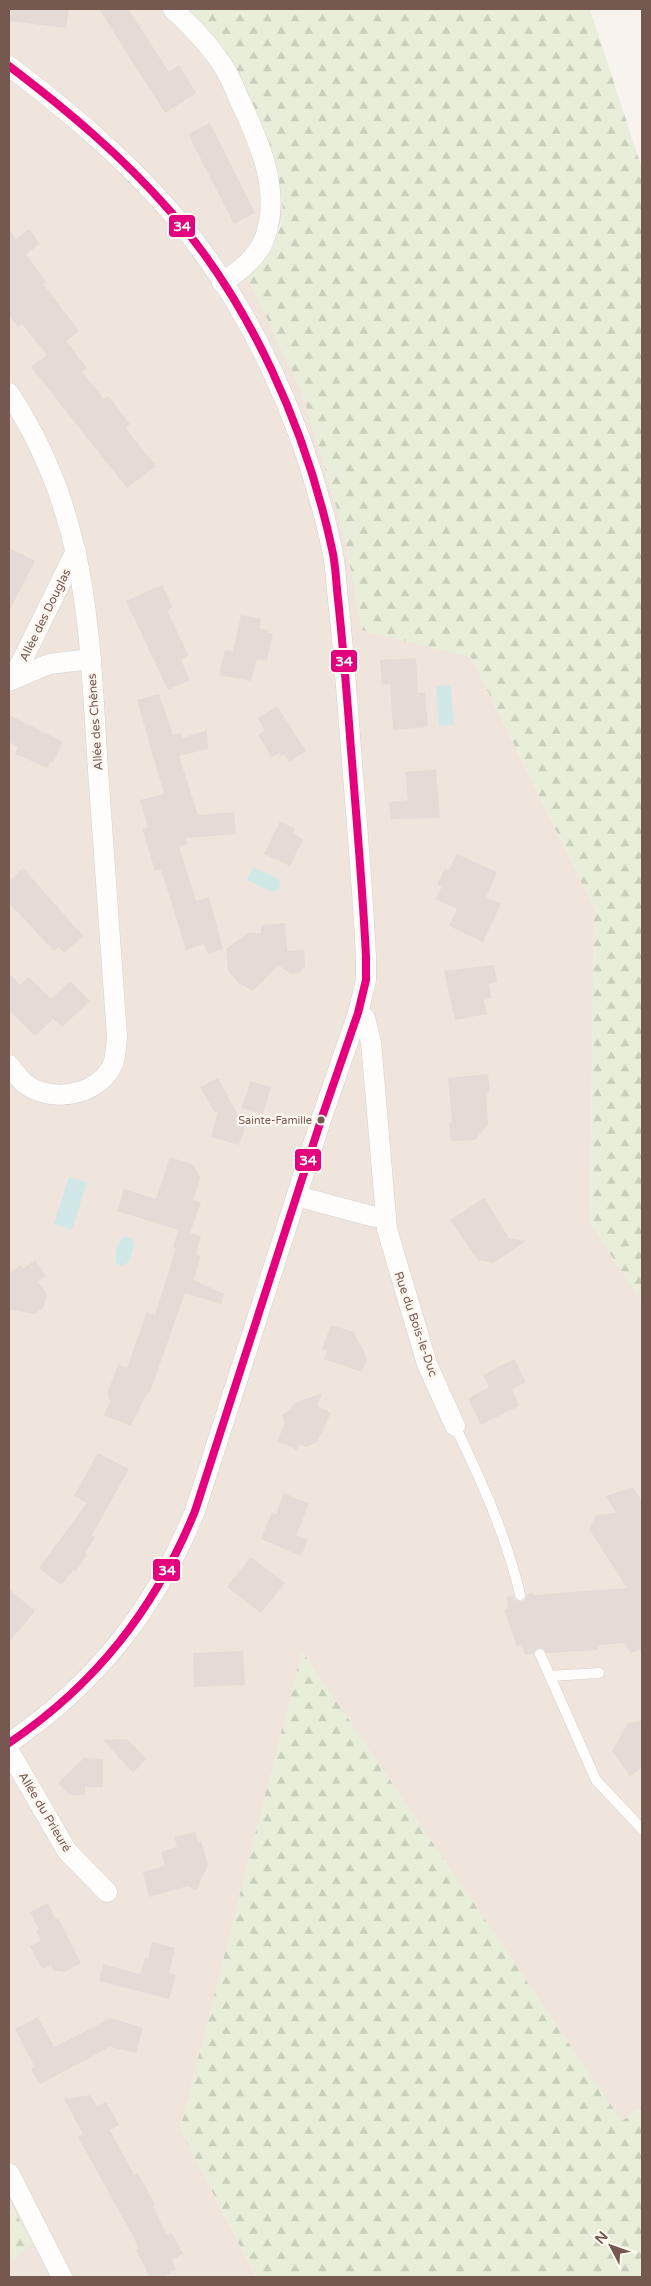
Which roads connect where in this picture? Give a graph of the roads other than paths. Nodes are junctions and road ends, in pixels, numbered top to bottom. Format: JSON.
{"nodes":[{"id":1,"x":173,"y":9,"type":"edge"},
{"id":2,"x":9,"y":66,"type":"edge"},
{"id":3,"x":222,"y":283,"type":"junction"},
{"id":4,"x":9,"y":393,"type":"edge"},
{"id":5,"x":76,"y":551,"type":"junction"},
{"id":6,"x":91,"y":658,"type":"junction"},
{"id":7,"x":11,"y":680,"type":"edge"},
{"id":8,"x":358,"y":1012,"type":"junction"},
{"id":9,"x":9,"y":1065,"type":"edge"},
{"id":10,"x":297,"y":1196,"type":"junction"},
{"id":11,"x":386,"y":1218,"type":"junction"},
{"id":12,"x":455,"y":1426,"type":"joint"},
{"id":13,"x":520,"y":1595,"type":"dead end"},
{"id":14,"x":540,"y":1654,"type":"dead end"},
{"id":15,"x":599,"y":1673,"type":"dead end"},
{"id":16,"x":550,"y":1676,"type":"junction"},
{"id":17,"x":9,"y":1743,"type":"edge"},
{"id":18,"x":9,"y":1750,"type":"edge"},
{"id":19,"x":642,"y":1829,"type":"edge"},
{"id":20,"x":107,"y":1892,"type":"dead end"},
{"id":21,"x":9,"y":2173,"type":"edge"},
{"id":22,"x":62,"y":2277,"type":"edge"}],
"edges":[{"from":1,"to":3,"type":"street"},
{"from":2,"to":3,"type":"street"},
{"from":3,"to":8,"type":"street"},
{"from":4,"to":5,"type":"street","name":"Allée des Chênes"},
{"from":5,"to":6,"type":"street","name":"Allée des Chênes"},
{"from":5,"to":7,"type":"street","name":"Allée des Douglas"},
{"from":6,"to":7,"type":"street","name":"Allée des Douglas"},
{"from":6,"to":9,"type":"street","name":"Allée des Chênes"},
{"from":8,"to":10,"type":"street"},
{"from":8,"to":11,"type":"street","name":"Rue du Bois-le-Duc"},
{"from":10,"to":11,"type":"street"},
{"from":10,"to":17,"type":"street"},
{"from":11,"to":12,"type":"street","name":"Rue du Bois-le-Duc"},
{"from":12,"to":13,"type":"lane"},
{"from":14,"to":16,"type":"lane"},
{"from":15,"to":16,"type":"lane"},
{"from":16,"to":19,"type":"lane"},
{"from":18,"to":20,"type":"street","name":"Allée du Prieuré"},
{"from":21,"to":22,"type":"street"}]}
